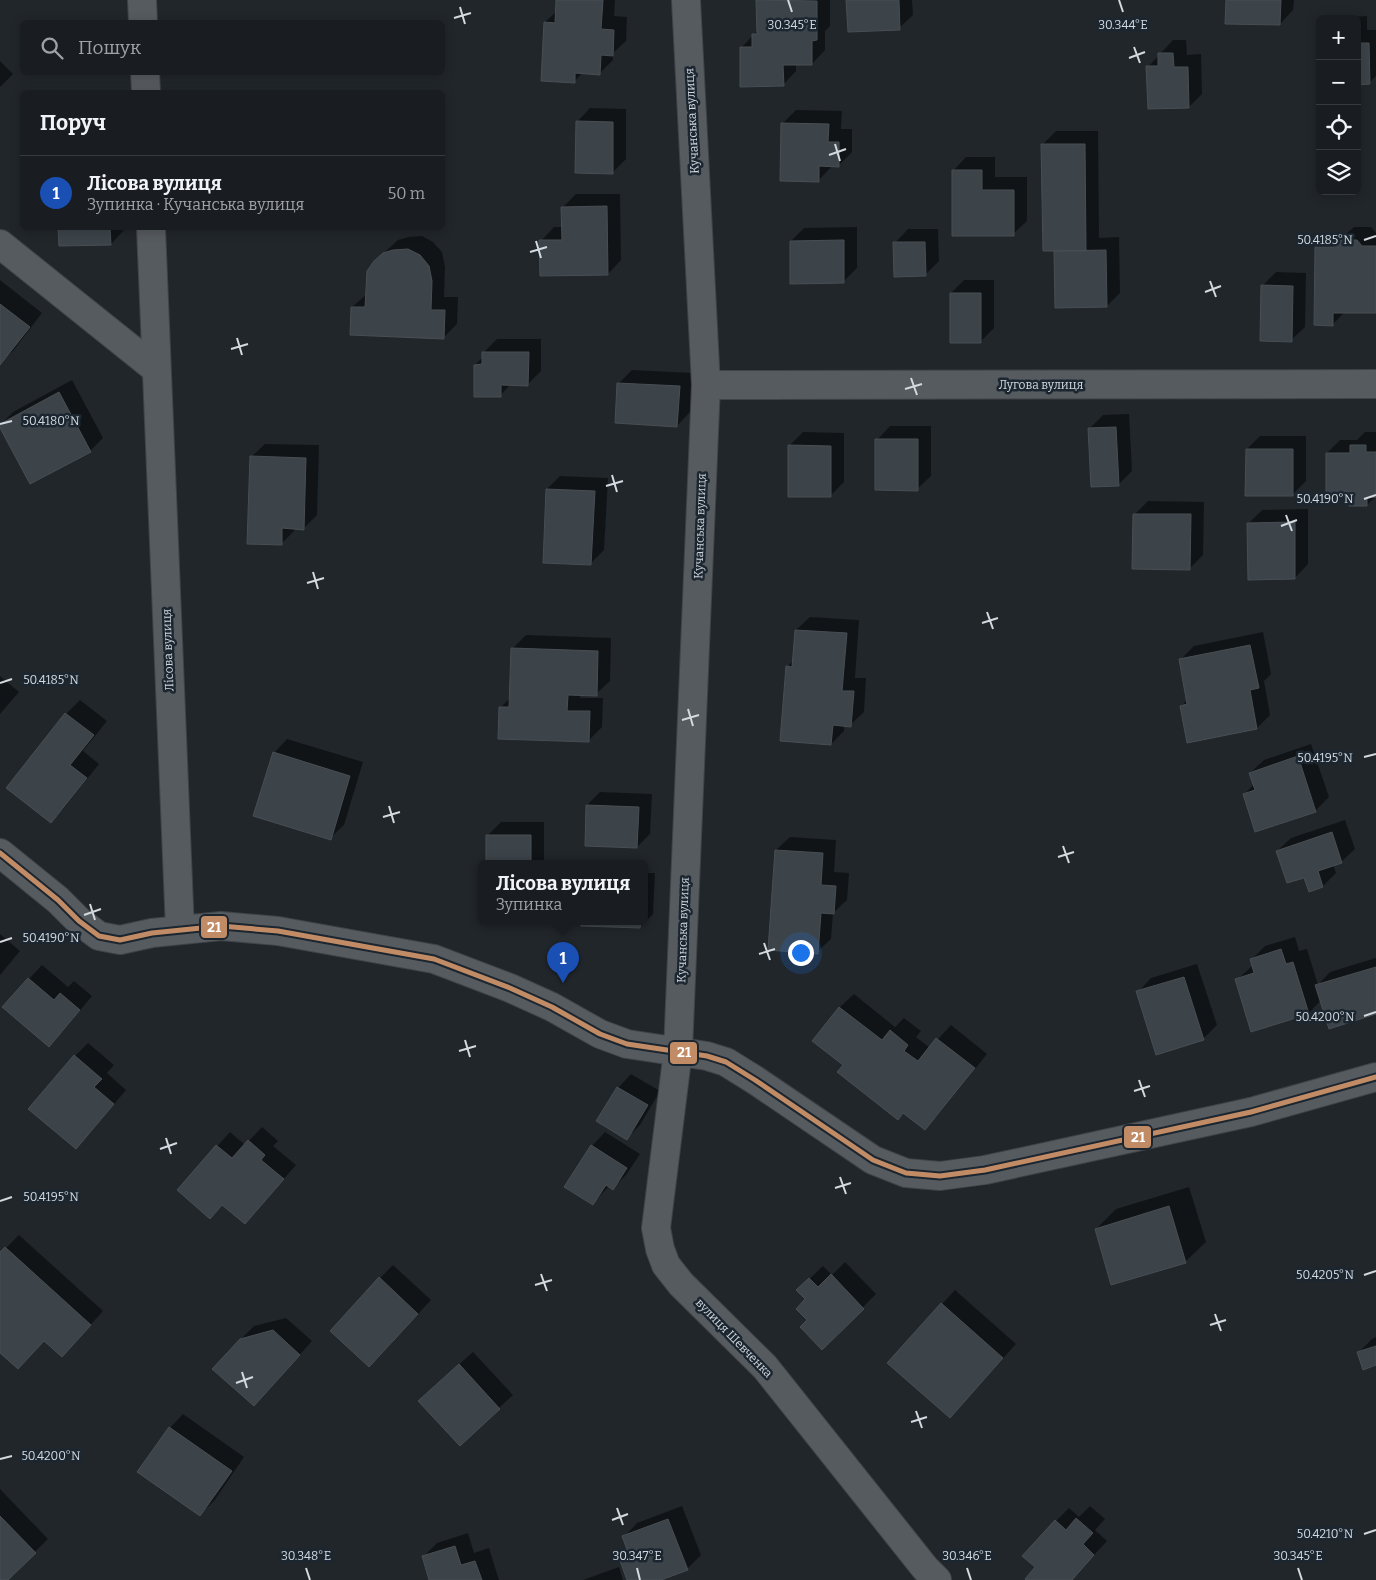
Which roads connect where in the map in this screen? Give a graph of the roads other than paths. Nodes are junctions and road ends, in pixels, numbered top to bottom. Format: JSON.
{"nodes":[{"id":1,"x":142,"y":0,"type":"edge"},
{"id":2,"x":686,"y":0,"type":"edge"},
{"id":3,"x":143,"y":20,"type":"edge"},
{"id":4,"x":145,"y":75,"type":"edge"},
{"id":5,"x":146,"y":90,"type":"edge"},
{"id":6,"x":151,"y":230,"type":"edge"},
{"id":7,"x":0,"y":244,"type":"edge"},
{"id":8,"x":156,"y":369,"type":"junction"},
{"id":9,"x":1376,"y":384,"type":"edge"},
{"id":10,"x":706,"y":386,"type":"junction"},
{"id":11,"x":0,"y":853,"type":"edge"},
{"id":12,"x":180,"y":930,"type":"junction"},
{"id":13,"x":678,"y":1051,"type":"junction"},
{"id":14,"x":1376,"y":1077,"type":"edge"},
{"id":15,"x":937,"y":1580,"type":"edge"}],
"edges":[{"from":1,"to":3,"type":"street"},
{"from":2,"to":10,"type":"street","name":"Кучанська вулиця"},
{"from":4,"to":5,"type":"street"},
{"from":6,"to":8,"type":"street","name":"Лісова вулиця"},
{"from":7,"to":8,"type":"street"},
{"from":8,"to":12,"type":"street","name":"Лісова вулиця"},
{"from":9,"to":10,"type":"street","name":"Лугова вулиця"},
{"from":10,"to":13,"type":"street","name":"Кучанська вулиця"},
{"from":11,"to":12,"type":"street"},
{"from":12,"to":13,"type":"street"},
{"from":13,"to":14,"type":"street"},
{"from":13,"to":15,"type":"street","name":"вулиця Шевченка"}]}
